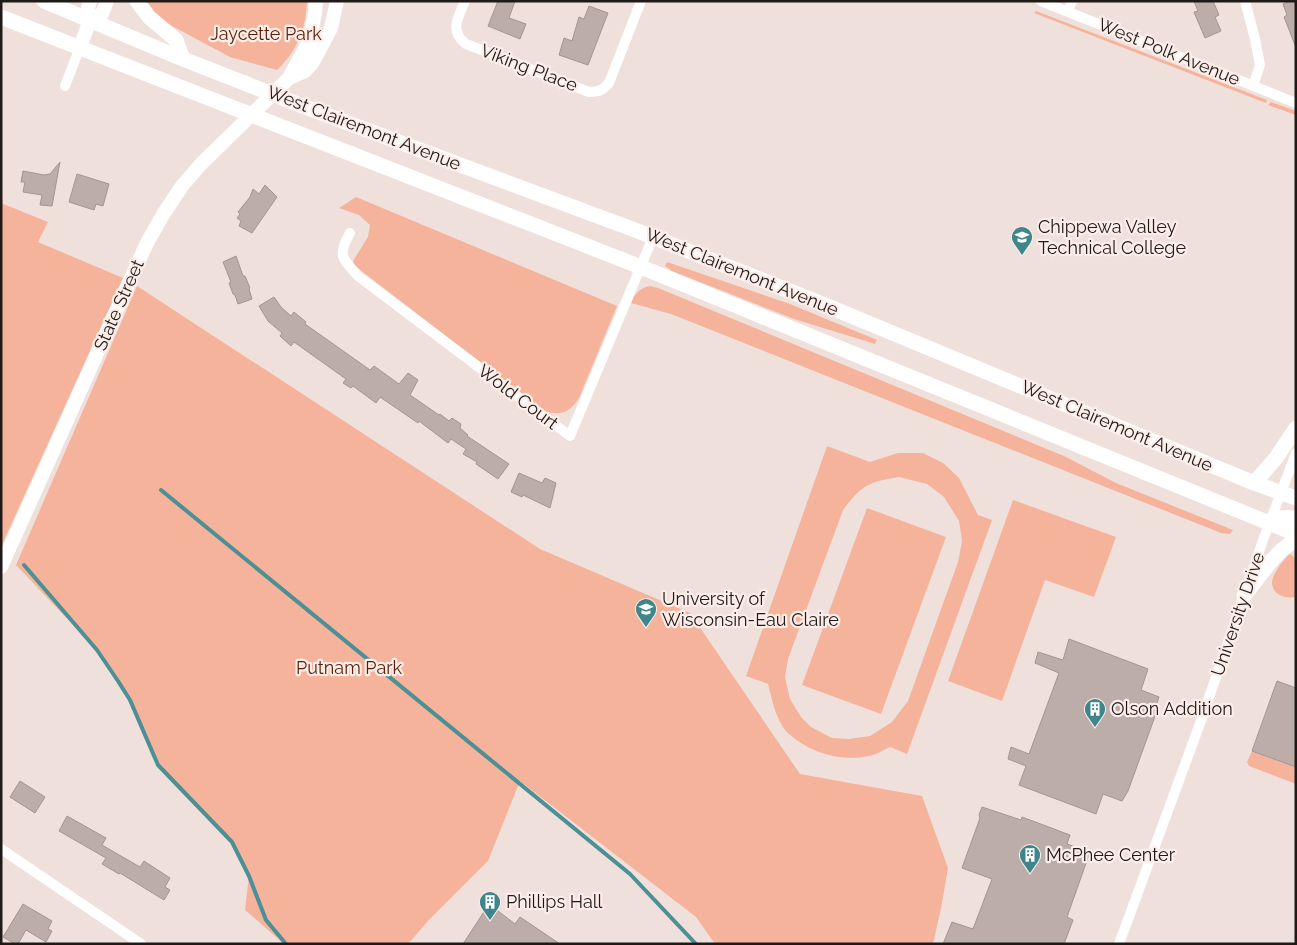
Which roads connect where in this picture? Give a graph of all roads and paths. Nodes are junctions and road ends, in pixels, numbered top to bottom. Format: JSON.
{"nodes":[{"id":1,"x":44,"y":1,"type":"edge"},
{"id":2,"x":90,"y":1,"type":"edge"},
{"id":3,"x":107,"y":1,"type":"edge"},
{"id":4,"x":137,"y":1,"type":"edge"},
{"id":5,"x":316,"y":1,"type":"edge"},
{"id":6,"x":336,"y":1,"type":"edge"},
{"id":7,"x":465,"y":1,"type":"edge"},
{"id":8,"x":640,"y":1,"type":"edge"},
{"id":9,"x":1041,"y":1,"type":"edge"},
{"id":10,"x":1072,"y":1,"type":"edge"},
{"id":11,"x":1244,"y":1,"type":"edge"},
{"id":12,"x":1068,"y":11,"type":"junction"},
{"id":13,"x":1,"y":16,"type":"edge"},
{"id":14,"x":90,"y":20,"type":"junction"},
{"id":15,"x":80,"y":47,"type":"junction"},
{"id":16,"x":183,"y":59,"type":"junction"},
{"id":17,"x":290,"y":78,"type":"junction"},
{"id":18,"x":64,"y":86,"type":"dead end"},
{"id":19,"x":1253,"y":86,"type":"junction"},
{"id":20,"x":1296,"y":103,"type":"edge"},
{"id":21,"x":350,"y":233,"type":"dead end"},
{"id":22,"x":653,"y":237,"type":"junction"},
{"id":23,"x":641,"y":267,"type":"junction"},
{"id":24,"x":1296,"y":428,"type":"edge"},
{"id":25,"x":1296,"y":453,"type":"edge"},
{"id":26,"x":1254,"y":483,"type":"junction"},
{"id":27,"x":1281,"y":492,"type":"junction"},
{"id":28,"x":1296,"y":498,"type":"edge"},
{"id":29,"x":1296,"y":519,"type":"edge"},
{"id":30,"x":1269,"y":523,"type":"junction"},
{"id":31,"x":1296,"y":534,"type":"edge"},
{"id":32,"x":1296,"y":540,"type":"edge"},
{"id":33,"x":1,"y":567,"type":"edge"},
{"id":34,"x":1244,"y":596,"type":"junction"},
{"id":35,"x":1,"y":849,"type":"edge"},
{"id":36,"x":141,"y":944,"type":"edge"},
{"id":37,"x":1119,"y":944,"type":"edge"}],
"edges":[{"from":1,"to":14,"type":"main road","name":"West Clairemont Avenue"},
{"from":2,"to":14,"type":"main road"},
{"from":3,"to":14,"type":"main road"},
{"from":4,"to":16,"type":"main road"},
{"from":5,"to":17,"type":"main road","name":"State Street"},
{"from":6,"to":17,"type":"main road","name":"State Street"},
{"from":7,"to":8,"type":"street","name":"Viking Place"},
{"from":9,"to":12,"type":"street","name":"West Polk Avenue"},
{"from":10,"to":12,"type":"street"},
{"from":11,"to":19,"type":"street"},
{"from":12,"to":19,"type":"street","name":"West Polk Avenue"},
{"from":13,"to":15,"type":"main road","name":"West Clairemont Avenue"},
{"from":14,"to":15,"type":"main road"},
{"from":14,"to":16,"type":"main road","name":"West Clairemont Avenue"},
{"from":15,"to":18,"type":"street"},
{"from":15,"to":23,"type":"main road","name":"West Clairemont Avenue"},
{"from":16,"to":22,"type":"main road","name":"West Clairemont Avenue"},
{"from":17,"to":33,"type":"main road","name":"State Street"},
{"from":19,"to":20,"type":"street","name":"West Polk Avenue"},
{"from":21,"to":23,"type":"street","name":"Wold Court"},
{"from":22,"to":23,"type":"street","name":"Wold Court"},
{"from":22,"to":26,"type":"main road","name":"West Clairemont Avenue"},
{"from":23,"to":30,"type":"main road","name":"West Clairemont Avenue"},
{"from":24,"to":26,"type":"main road"},
{"from":25,"to":27,"type":"street","name":"University Drive"},
{"from":26,"to":27,"type":"main road","name":"West Clairemont Avenue"},
{"from":27,"to":28,"type":"main road","name":"West Clairemont Avenue"},
{"from":27,"to":30,"type":"street","name":"University Drive"},
{"from":29,"to":30,"type":"main road"},
{"from":30,"to":31,"type":"main road","name":"West Clairemont Avenue"},
{"from":30,"to":34,"type":"street","name":"University Drive"},
{"from":32,"to":34,"type":"main road"},
{"from":34,"to":37,"type":"street","name":"University Drive"},
{"from":35,"to":36,"type":"street"}]}
